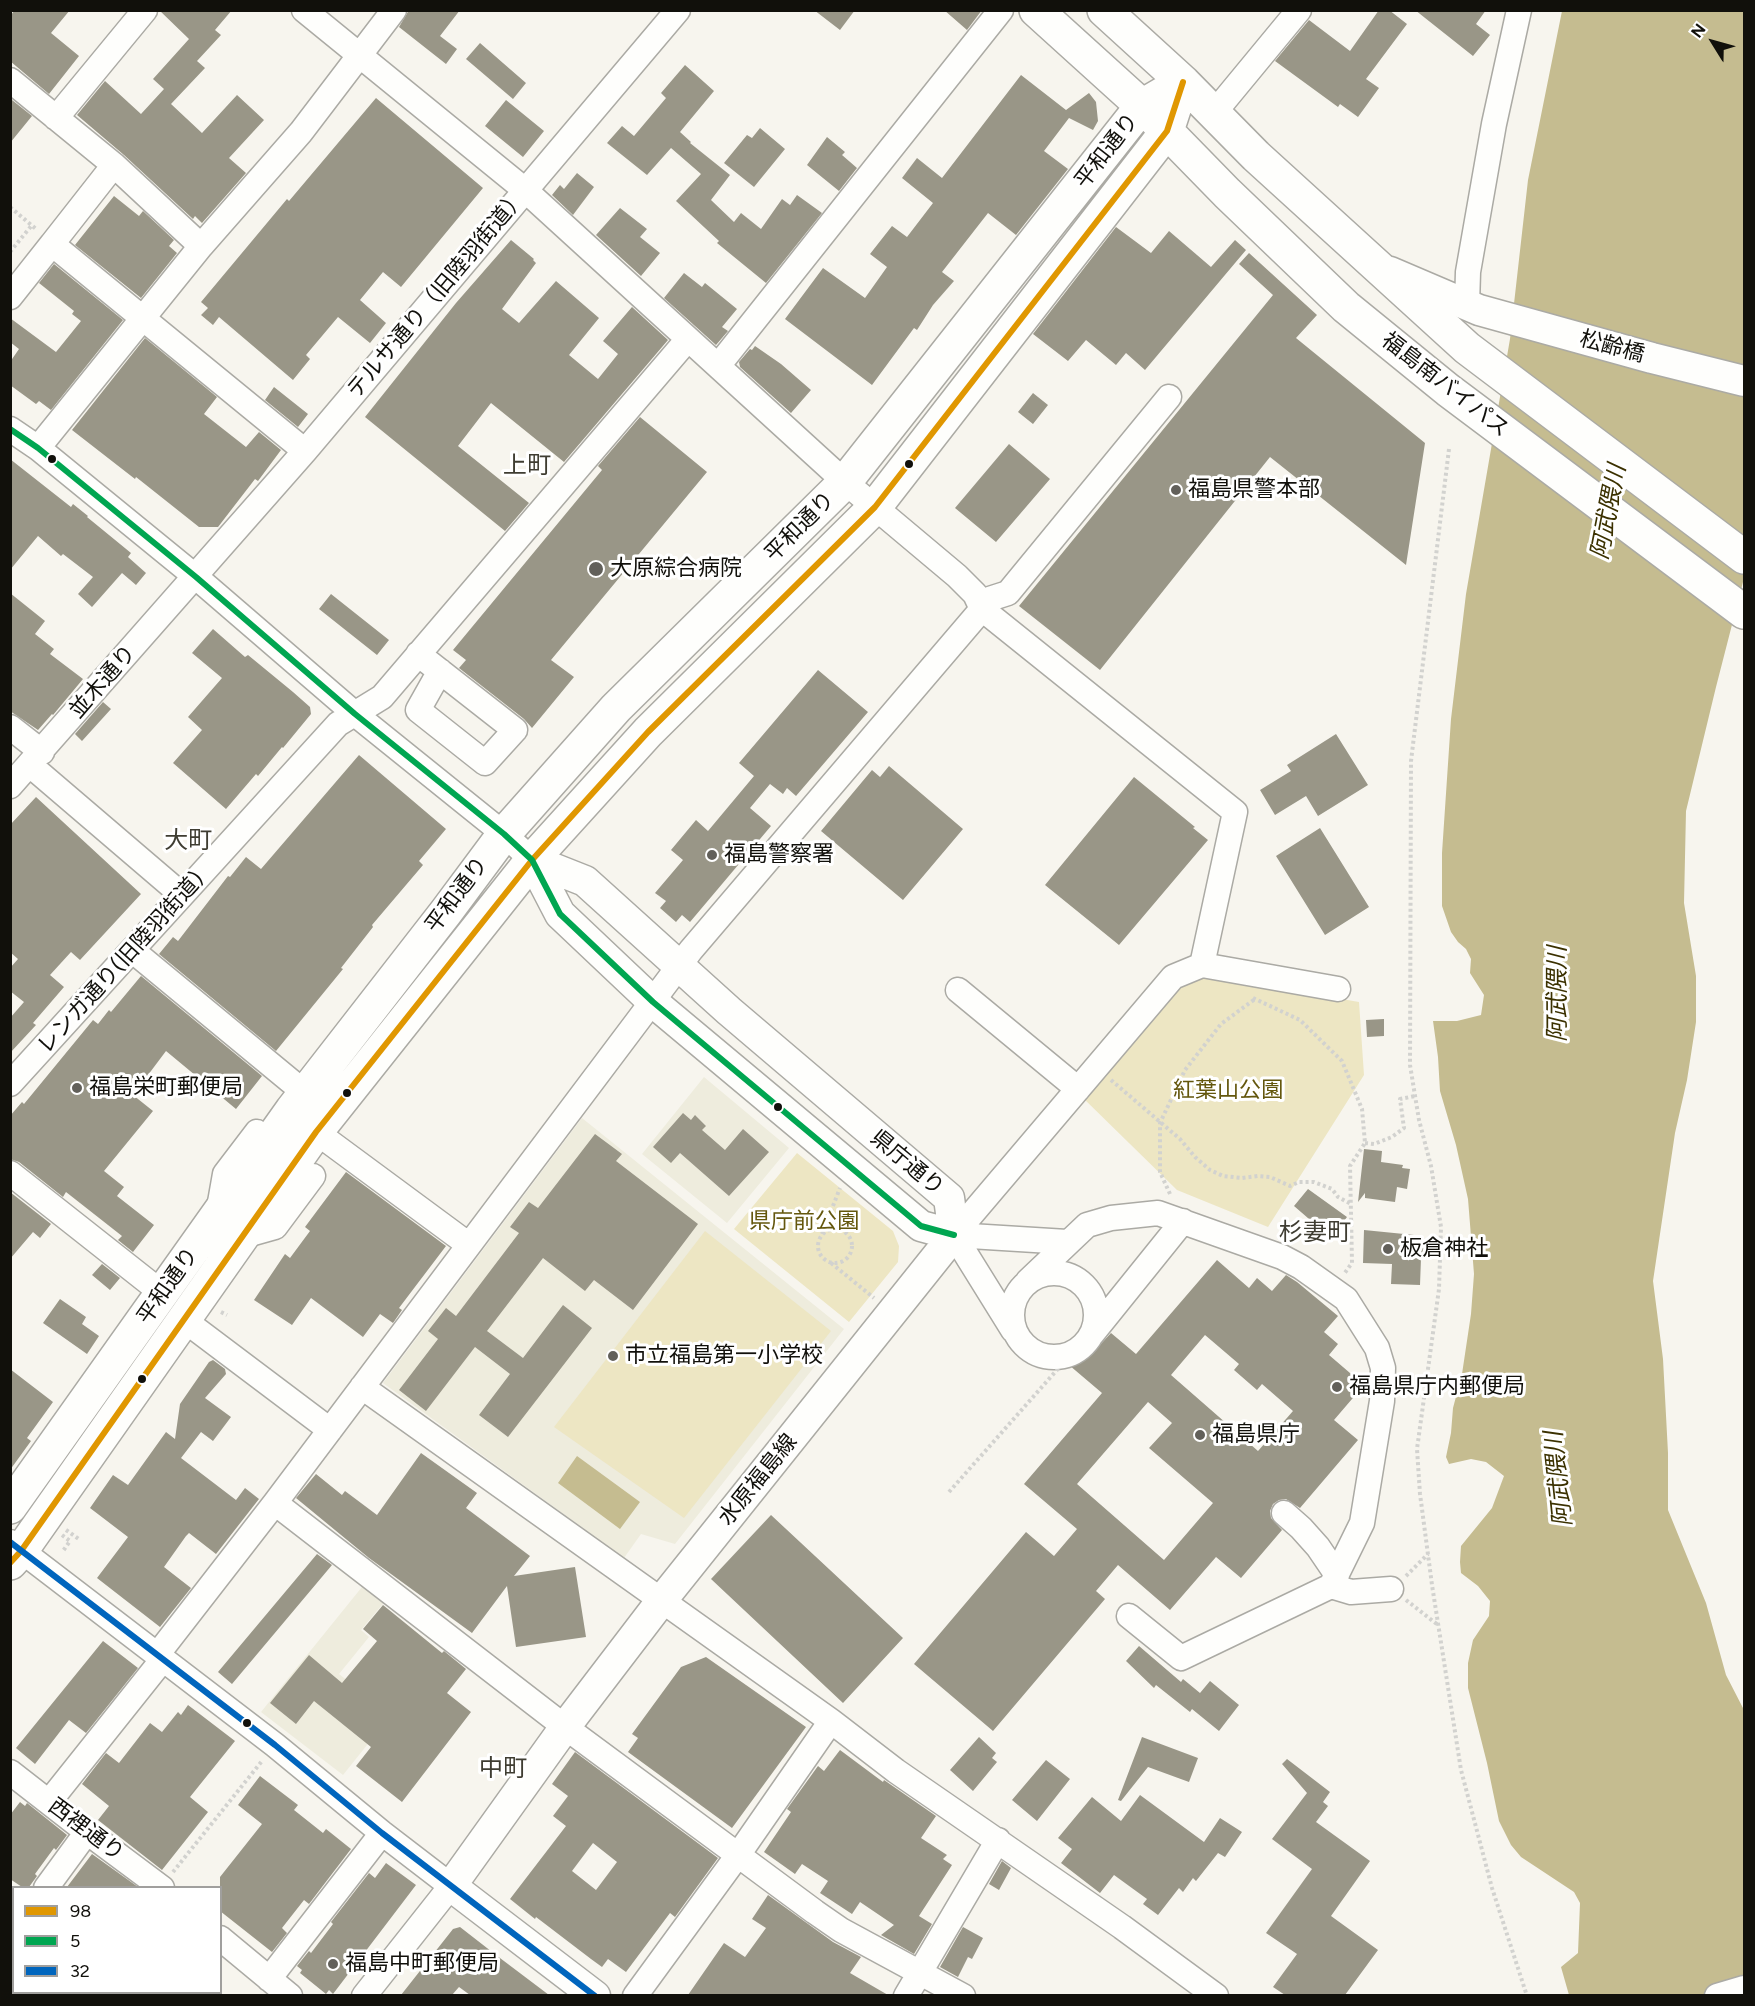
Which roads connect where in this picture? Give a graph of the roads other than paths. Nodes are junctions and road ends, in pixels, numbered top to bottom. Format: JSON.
{"nodes":[{"id":1,"x":145,"y":10,"type":"edge"},
{"id":2,"x":304,"y":10,"type":"edge"},
{"id":3,"x":394,"y":10,"type":"edge"},
{"id":4,"x":678,"y":10,"type":"edge"},
{"id":5,"x":1000,"y":10,"type":"edge"},
{"id":6,"x":1036,"y":10,"type":"edge"},
{"id":7,"x":1104,"y":10,"type":"edge"},
{"id":8,"x":1299,"y":10,"type":"edge"},
{"id":9,"x":1519,"y":10,"type":"edge"},
{"id":10,"x":359,"y":57,"type":"junction"},
{"id":11,"x":10,"y":80,"type":"edge"},
{"id":12,"x":1183,"y":82,"type":"junction"},
{"id":13,"x":1142,"y":106,"type":"junction"},
{"id":14,"x":1214,"y":113,"type":"junction"},
{"id":15,"x":56,"y":118,"type":"junction"},
{"id":16,"x":1167,"y":131,"type":"junction"},
{"id":17,"x":114,"y":165,"type":"junction"},
{"id":18,"x":525,"y":190,"type":"junction"},
{"id":19,"x":52,"y":244,"type":"junction"},
{"id":20,"x":201,"y":246,"type":"junction"},
{"id":21,"x":1374,"y":264,"type":"junction"},
{"id":22,"x":10,"y":297,"type":"edge"},
{"id":23,"x":1473,"y":308,"type":"junction"},
{"id":24,"x":142,"y":320,"type":"junction"},
{"id":25,"x":688,"y":339,"type":"junction"},
{"id":26,"x":718,"y":366,"type":"junction"},
{"id":27,"x":1744,"y":381,"type":"edge"},
{"id":28,"x":1169,"y":397,"type":"dead end"},
{"id":29,"x":10,"y":429,"type":"edge"},
{"id":30,"x":38,"y":448,"type":"junction"},
{"id":31,"x":305,"y":452,"type":"junction"},
{"id":32,"x":845,"y":482,"type":"junction"},
{"id":33,"x":875,"y":507,"type":"junction"},
{"id":34,"x":1744,"y":557,"type":"edge"},
{"id":35,"x":196,"y":577,"type":"junction"},
{"id":36,"x":981,"y":605,"type":"junction"},
{"id":37,"x":1744,"y":612,"type":"edge"},
{"id":38,"x":418,"y":654,"type":"junction"},
{"id":39,"x":440,"y":672,"type":"dead end"},
{"id":40,"x":356,"y":714,"type":"junction"},
{"id":41,"x":10,"y":727,"type":"edge"},
{"id":42,"x":36,"y":758,"type":"junction"},
{"id":43,"x":10,"y":786,"type":"edge"},
{"id":44,"x":504,"y":834,"type":"junction"},
{"id":45,"x":532,"y":860,"type":"junction"},
{"id":46,"x":182,"y":895,"type":"junction"},
{"id":47,"x":133,"y":951,"type":"junction"},
{"id":48,"x":1202,"y":965,"type":"junction"},
{"id":49,"x":679,"y":966,"type":"junction"},
{"id":50,"x":1338,"y":989,"type":"dead end"},
{"id":51,"x":958,"y":990,"type":"dead end"},
{"id":52,"x":653,"y":1002,"type":"junction"},
{"id":53,"x":10,"y":1084,"type":"edge"},
{"id":54,"x":1078,"y":1089,"type":"junction"},
{"id":55,"x":305,"y":1093,"type":"junction"},
{"id":56,"x":257,"y":1132,"type":"dead end"},
{"id":57,"x":316,"y":1132,"type":"junction"},
{"id":58,"x":10,"y":1173,"type":"edge"},
{"id":59,"x":313,"y":1176,"type":"dead end"},
{"id":60,"x":217,"y":1216,"type":"junction"},
{"id":61,"x":1183,"y":1221,"type":"junction"},
{"id":62,"x":954,"y":1235,"type":"junction"},
{"id":63,"x":243,"y":1236,"type":"junction"},
{"id":64,"x":1067,"y":1242,"type":"junction"},
{"id":65,"x":469,"y":1245,"type":"junction"},
{"id":66,"x":1028,"y":1281,"type":"junction"},
{"id":67,"x":162,"y":1293,"type":"junction"},
{"id":68,"x":184,"y":1320,"type":"junction"},
{"id":69,"x":1014,"y":1331,"type":"junction"},
{"id":70,"x":1092,"y":1334,"type":"junction"},
{"id":71,"x":363,"y":1387,"type":"junction"},
{"id":72,"x":330,"y":1430,"type":"junction"},
{"id":73,"x":275,"y":1503,"type":"junction"},
{"id":74,"x":10,"y":1507,"type":"edge"},
{"id":75,"x":1284,"y":1514,"type":"dead end"},
{"id":76,"x":14,"y":1552,"type":"edge"},
{"id":77,"x":1334,"y":1580,"type":"junction"},
{"id":78,"x":1391,"y":1589,"type":"road end"},
{"id":79,"x":662,"y":1600,"type":"junction"},
{"id":80,"x":1129,"y":1616,"type":"dead end"},
{"id":81,"x":160,"y":1657,"type":"junction"},
{"id":82,"x":831,"y":1721,"type":"junction"},
{"id":83,"x":566,"y":1727,"type":"junction"},
{"id":84,"x":10,"y":1773,"type":"edge"},
{"id":85,"x":49,"y":1802,"type":"junction"},
{"id":86,"x":87,"y":1832,"type":"junction"},
{"id":87,"x":382,"y":1833,"type":"junction"},
{"id":88,"x":998,"y":1840,"type":"junction"},
{"id":89,"x":738,"y":1856,"type":"junction"},
{"id":90,"x":47,"y":1886,"type":"edge"},
{"id":91,"x":160,"y":1886,"type":"edge"},
{"id":92,"x":451,"y":1886,"type":"junction"},
{"id":93,"x":222,"y":1940,"type":"edge"},
{"id":94,"x":919,"y":1973,"type":"junction"},
{"id":95,"x":269,"y":1978,"type":"junction"},
{"id":96,"x":1198,"y":1982,"type":"edge"},
{"id":97,"x":1744,"y":1988,"type":"edge"},
{"id":98,"x":290,"y":1995,"type":"edge"},
{"id":99,"x":364,"y":1995,"type":"edge"},
{"id":100,"x":595,"y":1995,"type":"edge"},
{"id":101,"x":635,"y":1995,"type":"edge"},
{"id":102,"x":906,"y":1995,"type":"edge"},
{"id":103,"x":963,"y":1995,"type":"edge"},
{"id":104,"x":1717,"y":1995,"type":"edge"}],
"edges":[{"from":1,"to":15,"type":"street"},
{"from":2,"to":10,"type":"street"},
{"from":3,"to":10,"type":"street"},
{"from":4,"to":18,"type":"street","name":"テルサ通り（旧陸羽街道）"},
{"from":5,"to":26,"type":"street"},
{"from":6,"to":13,"type":"highway","name":"福島南バイパス"},
{"from":7,"to":12,"type":"highway","name":"福島南バイパス"},
{"from":8,"to":14,"type":"street"},
{"from":9,"to":23,"type":"street"},
{"from":10,"to":18,"type":"street"},
{"from":10,"to":20,"type":"street"},
{"from":11,"to":15,"type":"street"},
{"from":12,"to":13,"type":"highway","name":"平和通り"},
{"from":12,"to":14,"type":"highway","name":"福島南バイパス"},
{"from":12,"to":16,"type":"highway","name":"平和通り"},
{"from":13,"to":16,"type":"highway","name":"福島南バイパス"},
{"from":13,"to":32,"type":"highway","name":"平和通り"},
{"from":14,"to":21,"type":"highway","name":"福島南バイパス"},
{"from":15,"to":17,"type":"street"},
{"from":16,"to":33,"type":"highway","name":"平和通り"},
{"from":16,"to":37,"type":"highway","name":"福島南バイパス"},
{"from":17,"to":19,"type":"street"},
{"from":17,"to":20,"type":"street"},
{"from":18,"to":25,"type":"street"},
{"from":18,"to":31,"type":"street","name":"テルサ通り（旧陸羽街道）"},
{"from":19,"to":22,"type":"street"},
{"from":19,"to":24,"type":"street"},
{"from":20,"to":24,"type":"street"},
{"from":21,"to":23,"type":"main road","name":"松齢橋"},
{"from":21,"to":34,"type":"highway","name":"福島南バイパス"},
{"from":23,"to":27,"type":"main road","name":"松齢橋"},
{"from":24,"to":30,"type":"street"},
{"from":24,"to":31,"type":"street"},
{"from":25,"to":26,"type":"street"},
{"from":25,"to":38,"type":"street","name":"レンガ通り(旧陸羽街道)"},
{"from":26,"to":32,"type":"street"},
{"from":28,"to":36,"type":"street"},
{"from":29,"to":30,"type":"street","name":"県庁通り"},
{"from":30,"to":35,"type":"street","name":"県庁通り"},
{"from":31,"to":35,"type":"street","name":"テルサ通り（旧陸羽街道）"},
{"from":32,"to":33,"type":"street"},
{"from":32,"to":44,"type":"highway","name":"平和通り"},
{"from":33,"to":36,"type":"street"},
{"from":33,"to":45,"type":"highway","name":"平和通り"},
{"from":35,"to":40,"type":"street","name":"県庁通り"},
{"from":35,"to":42,"type":"street","name":"並木通り"},
{"from":36,"to":48,"type":"street"},
{"from":36,"to":49,"type":"street"},
{"from":38,"to":39,"type":"street"},
{"from":38,"to":40,"type":"street","name":"レンガ通り(旧陸羽街道)"},
{"from":40,"to":44,"type":"street","name":"県庁通り"},
{"from":40,"to":46,"type":"street","name":"レンガ通り(旧陸羽街道)"},
{"from":41,"to":42,"type":"street"},
{"from":42,"to":43,"type":"street","name":"並木通り"},
{"from":42,"to":46,"type":"street"},
{"from":44,"to":45,"type":"street","name":"県庁通り"},
{"from":44,"to":55,"type":"highway","name":"平和通り"},
{"from":45,"to":49,"type":"main road","name":"県庁通り"},
{"from":45,"to":52,"type":"main road","name":"県庁通り"},
{"from":45,"to":57,"type":"highway","name":"平和通り"},
{"from":46,"to":47,"type":"street","name":"レンガ通り(旧陸羽街道)"},
{"from":47,"to":53,"type":"street","name":"レンガ通り(旧陸羽街道)"},
{"from":47,"to":55,"type":"street"},
{"from":48,"to":50,"type":"street"},
{"from":48,"to":54,"type":"street"},
{"from":49,"to":52,"type":"street"},
{"from":49,"to":62,"type":"main road","name":"県庁通り"},
{"from":51,"to":54,"type":"street"},
{"from":52,"to":62,"type":"main road","name":"県庁通り"},
{"from":52,"to":65,"type":"street"},
{"from":54,"to":62,"type":"street"},
{"from":55,"to":60,"type":"highway","name":"平和通り"},
{"from":56,"to":60,"type":"street"},
{"from":57,"to":63,"type":"highway","name":"平和通り"},
{"from":57,"to":65,"type":"street"},
{"from":58,"to":67,"type":"street"},
{"from":59,"to":63,"type":"street"},
{"from":60,"to":67,"type":"highway","name":"平和通り"},
{"from":61,"to":64,"type":"street"},
{"from":61,"to":70,"type":"street"},
{"from":61,"to":77,"type":"street"},
{"from":62,"to":64,"type":"street"},
{"from":62,"to":69,"type":"street"},
{"from":62,"to":79,"type":"main road","name":"水原福島線"},
{"from":63,"to":68,"type":"highway","name":"平和通り"},
{"from":64,"to":66,"type":"street"},
{"from":65,"to":71,"type":"street"},
{"from":66,"to":69,"type":"street"},
{"from":66,"to":70,"type":"street"},
{"from":67,"to":74,"type":"highway","name":"平和通り"},
{"from":68,"to":72,"type":"street"},
{"from":68,"to":76,"type":"highway","name":"平和通り"},
{"from":69,"to":70,"type":"street"},
{"from":71,"to":72,"type":"street"},
{"from":71,"to":79,"type":"street"},
{"from":72,"to":73,"type":"street"},
{"from":73,"to":81,"type":"street"},
{"from":73,"to":83,"type":"street"},
{"from":75,"to":77,"type":"street"},
{"from":76,"to":81,"type":"street"},
{"from":77,"to":78,"type":"street"},
{"from":77,"to":80,"type":"street"},
{"from":79,"to":82,"type":"street"},
{"from":79,"to":83,"type":"main road","name":"水原福島線"},
{"from":81,"to":85,"type":"street"},
{"from":81,"to":87,"type":"street"},
{"from":82,"to":88,"type":"street"},
{"from":82,"to":89,"type":"street"},
{"from":83,"to":89,"type":"street"},
{"from":83,"to":92,"type":"main road","name":"水原福島線"},
{"from":84,"to":85,"type":"street","name":"西裡通り"},
{"from":85,"to":86,"type":"street","name":"西裡通り"},
{"from":86,"to":90,"type":"street"},
{"from":86,"to":91,"type":"street","name":"西裡通り"},
{"from":87,"to":92,"type":"street"},
{"from":87,"to":95,"type":"street"},
{"from":88,"to":94,"type":"street"},
{"from":88,"to":96,"type":"street"},
{"from":89,"to":94,"type":"street"},
{"from":89,"to":101,"type":"street"},
{"from":92,"to":99,"type":"street"},
{"from":92,"to":100,"type":"main road"},
{"from":93,"to":95,"type":"street"},
{"from":94,"to":102,"type":"street"},
{"from":94,"to":103,"type":"street"},
{"from":95,"to":98,"type":"street"},
{"from":97,"to":104,"type":"street"}]}
